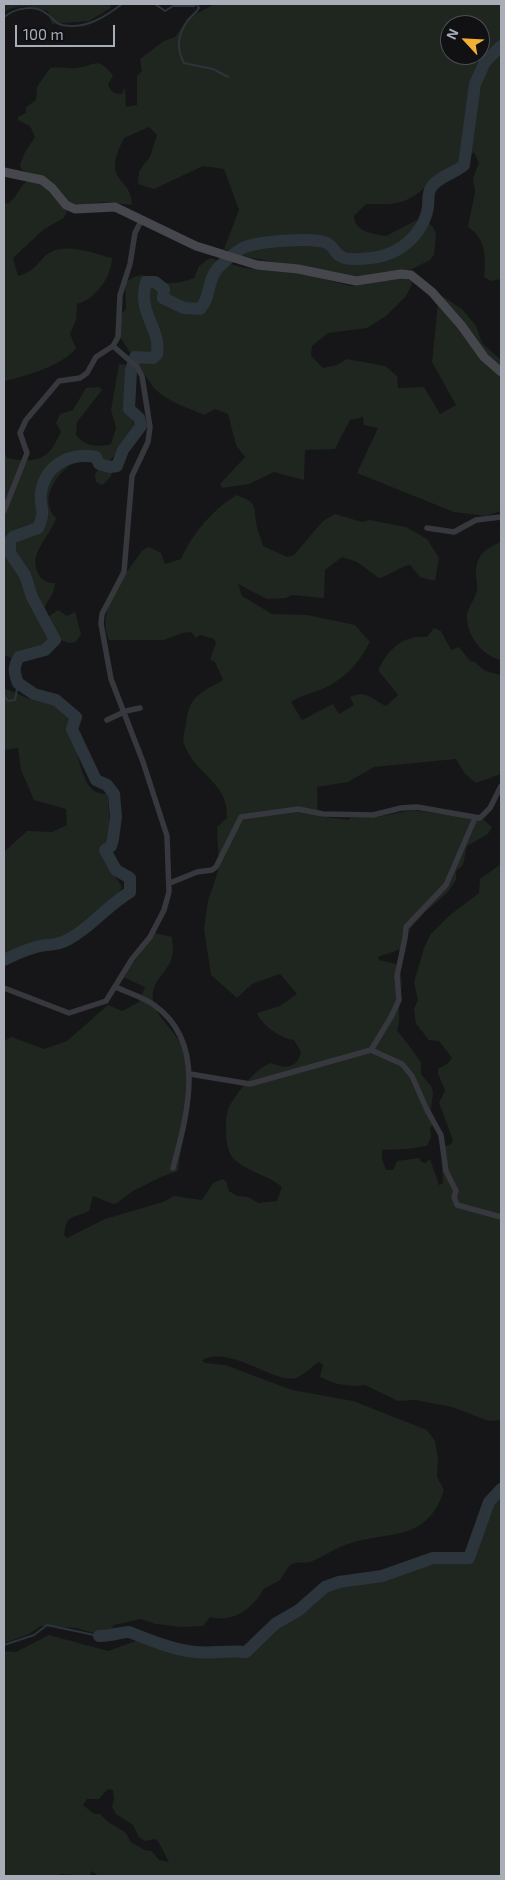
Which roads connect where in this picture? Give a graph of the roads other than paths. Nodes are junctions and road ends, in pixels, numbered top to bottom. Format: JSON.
{"nodes":[{"id":1,"x":4,"y":172,"type":"edge"},
{"id":2,"x":142,"y":219,"type":"junction"},
{"id":3,"x":113,"y":346,"type":"junction"},
{"id":4,"x":501,"y":372,"type":"edge"},
{"id":5,"x":4,"y":511,"type":"edge"},
{"id":6,"x":501,"y":517,"type":"edge"},
{"id":7,"x":427,"y":528,"type":"dead end"},
{"id":8,"x":140,"y":708,"type":"dead end"},
{"id":9,"x":123,"y":712,"type":"junction"},
{"id":10,"x":107,"y":720,"type":"dead end"},
{"id":11,"x":501,"y":786,"type":"edge"},
{"id":12,"x":475,"y":818,"type":"junction"},
{"id":13,"x":170,"y":883,"type":"junction"},
{"id":14,"x":116,"y":987,"type":"junction"},
{"id":15,"x":4,"y":988,"type":"edge"},
{"id":16,"x":371,"y":1050,"type":"junction"},
{"id":17,"x":190,"y":1074,"type":"junction"},
{"id":18,"x":172,"y":1168,"type":"dead end"},
{"id":19,"x":501,"y":1217,"type":"edge"}],
"edges":[{"from":1,"to":2,"type":"street"},
{"from":2,"to":3,"type":"street"},
{"from":2,"to":4,"type":"street"},
{"from":3,"to":5,"type":"street"},
{"from":3,"to":9,"type":"street"},
{"from":6,"to":7,"type":"street"},
{"from":8,"to":9,"type":"street"},
{"from":9,"to":10,"type":"street"},
{"from":9,"to":13,"type":"street"},
{"from":11,"to":12,"type":"street"},
{"from":12,"to":13,"type":"street"},
{"from":12,"to":16,"type":"street"},
{"from":13,"to":14,"type":"street"},
{"from":14,"to":15,"type":"street"},
{"from":14,"to":17,"type":"street"},
{"from":16,"to":17,"type":"street"},
{"from":16,"to":19,"type":"street"},
{"from":17,"to":18,"type":"street"}]}
